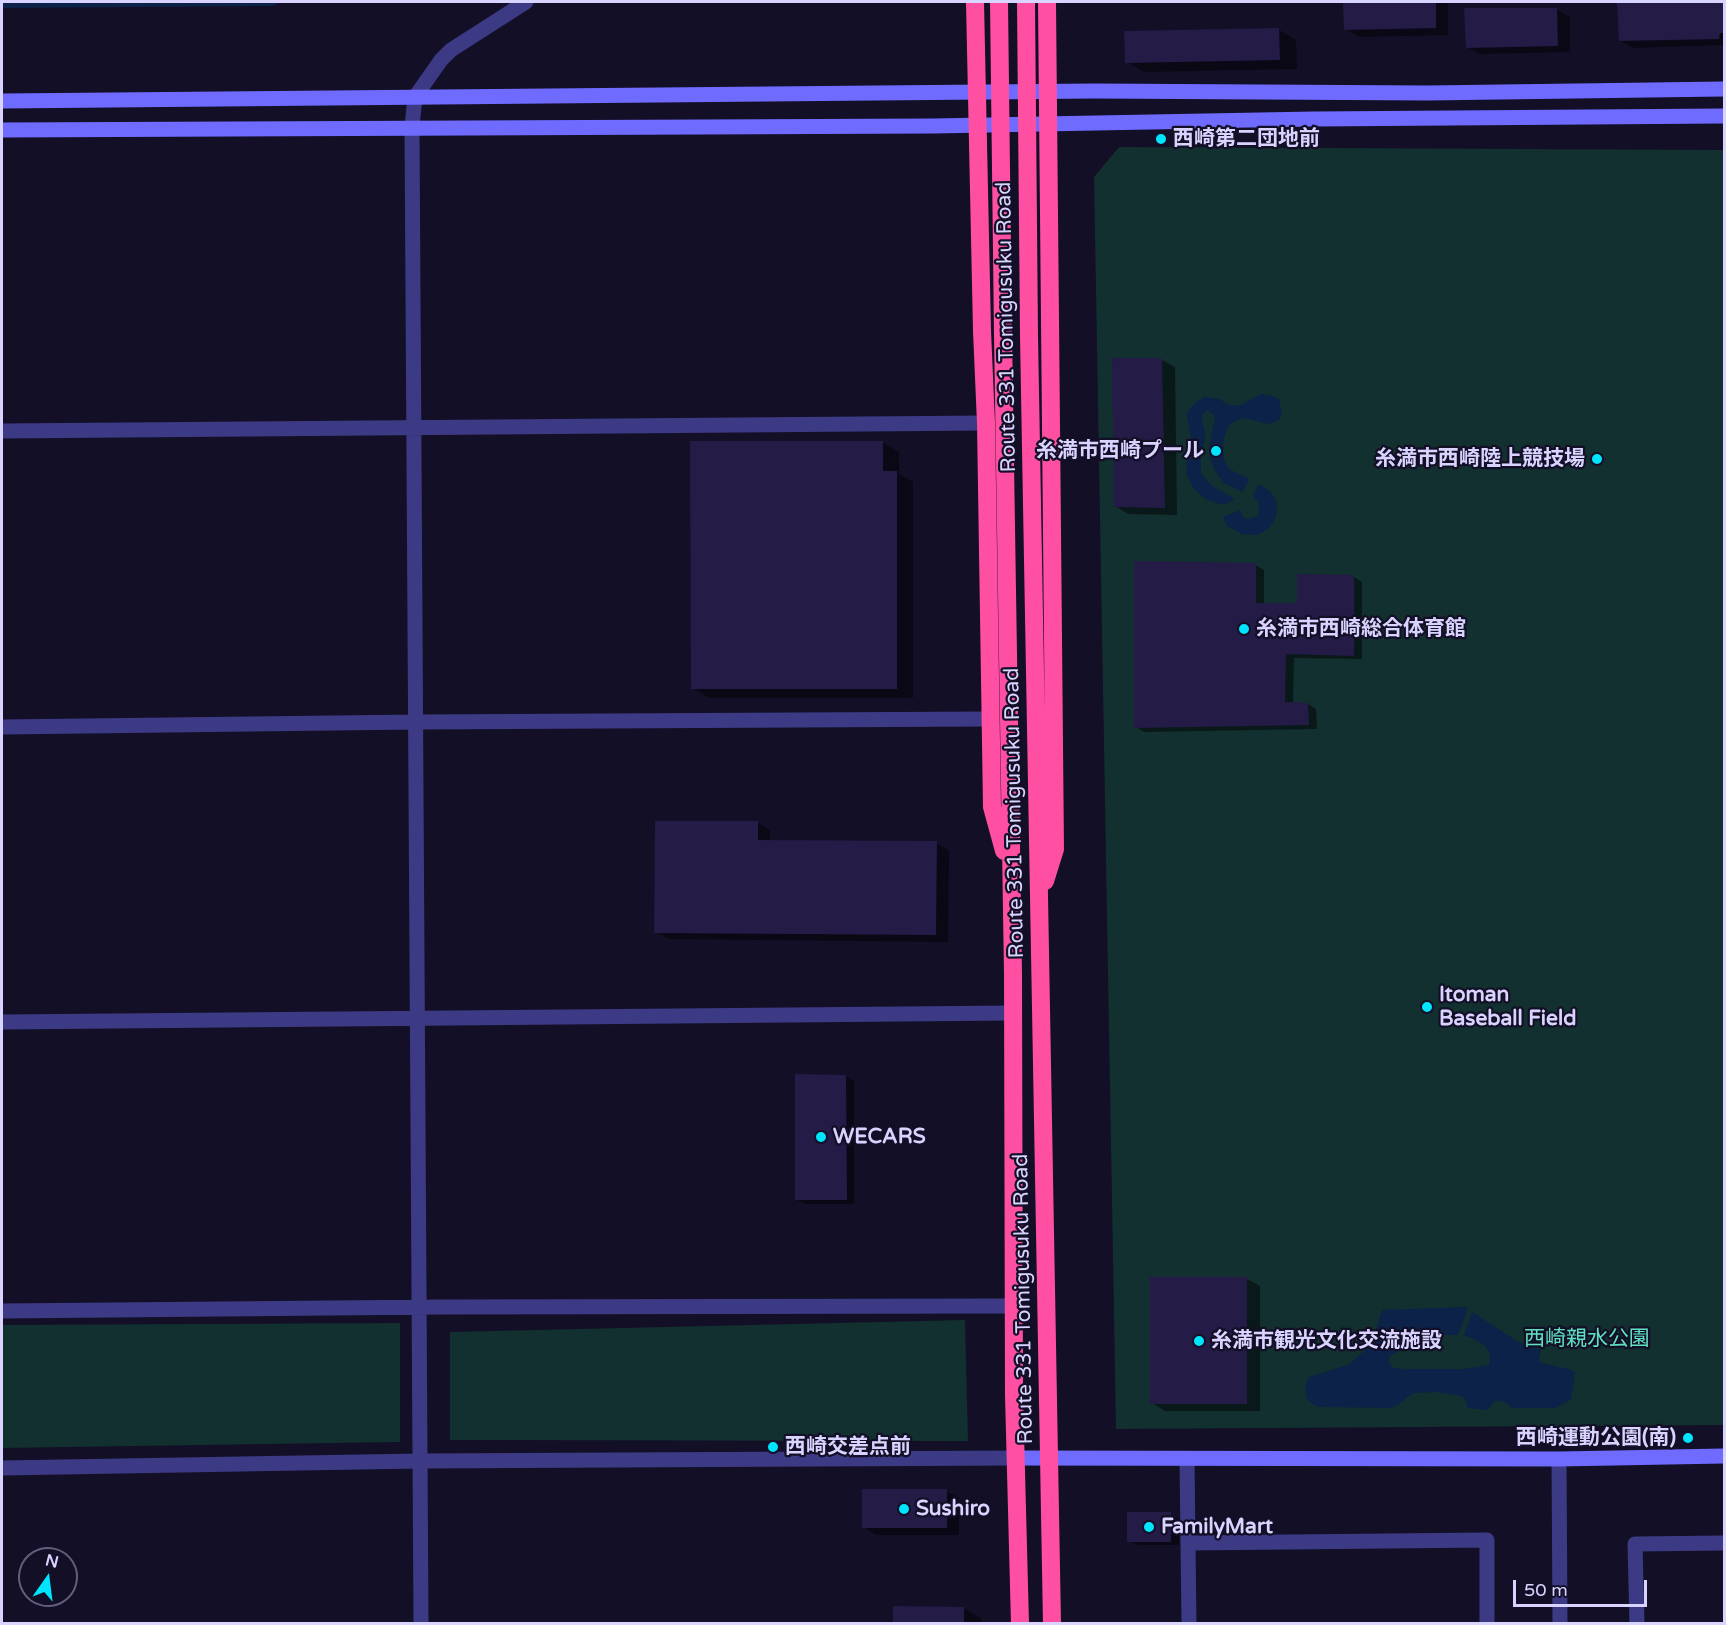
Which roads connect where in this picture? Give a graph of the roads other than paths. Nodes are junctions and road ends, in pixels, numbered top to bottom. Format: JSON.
{"nodes":[{"id":1,"x":526,"y":2,"type":"edge"},
{"id":2,"x":975,"y":2,"type":"edge"},
{"id":3,"x":999,"y":2,"type":"edge"},
{"id":4,"x":1026,"y":2,"type":"edge"},
{"id":5,"x":1047,"y":2,"type":"edge"},
{"id":6,"x":1725,"y":89,"type":"edge"},
{"id":7,"x":976,"y":92,"type":"junction"},
{"id":8,"x":1048,"y":92,"type":"junction"},
{"id":9,"x":416,"y":97,"type":"junction"},
{"id":10,"x":2,"y":101,"type":"edge"},
{"id":11,"x":1725,"y":116,"type":"edge"},
{"id":12,"x":1048,"y":123,"type":"junction"},
{"id":13,"x":978,"y":126,"type":"junction"},
{"id":14,"x":412,"y":127,"type":"junction"},
{"id":15,"x":2,"y":130,"type":"edge"},
{"id":16,"x":986,"y":423,"type":"junction"},
{"id":17,"x":414,"y":427,"type":"junction"},
{"id":18,"x":2,"y":431,"type":"edge"},
{"id":19,"x":989,"y":719,"type":"junction"},
{"id":20,"x":416,"y":722,"type":"junction"},
{"id":21,"x":2,"y":727,"type":"edge"},
{"id":22,"x":1011,"y":876,"type":"junction"},
{"id":23,"x":1040,"y":897,"type":"junction"},
{"id":24,"x":1013,"y":1013,"type":"junction"},
{"id":25,"x":417,"y":1017,"type":"junction"},
{"id":26,"x":2,"y":1022,"type":"edge"},
{"id":27,"x":1014,"y":1306,"type":"junction"},
{"id":28,"x":419,"y":1307,"type":"junction"},
{"id":29,"x":2,"y":1311,"type":"edge"},
{"id":30,"x":1725,"y":1456,"type":"edge"},
{"id":31,"x":1015,"y":1458,"type":"junction"},
{"id":32,"x":1049,"y":1458,"type":"junction"},
{"id":33,"x":1187,"y":1459,"type":"junction"},
{"id":34,"x":1559,"y":1459,"type":"junction"},
{"id":35,"x":420,"y":1461,"type":"junction"},
{"id":36,"x":2,"y":1467,"type":"edge"},
{"id":37,"x":1188,"y":1543,"type":"junction"},
{"id":38,"x":1725,"y":1543,"type":"edge"},
{"id":39,"x":1053,"y":1621,"type":"edge"},
{"id":40,"x":421,"y":1623,"type":"edge"},
{"id":41,"x":1020,"y":1623,"type":"edge"},
{"id":42,"x":1189,"y":1623,"type":"edge"},
{"id":43,"x":1487,"y":1623,"type":"edge"},
{"id":44,"x":1560,"y":1623,"type":"edge"},
{"id":45,"x":1637,"y":1623,"type":"edge"}],
"edges":[{"from":1,"to":9,"type":"street"},
{"from":2,"to":7,"type":"highway"},
{"from":3,"to":22,"type":"highway","name":"Route 331 Tomigusuku Road","bridge":true},
{"from":4,"to":23,"type":"highway","name":"Route 331 Tomigusuku Road","bridge":true},
{"from":5,"to":8,"type":"highway"},
{"from":6,"to":8,"type":"street"},
{"from":7,"to":8,"type":"street"},
{"from":7,"to":9,"type":"street"},
{"from":7,"to":13,"type":"highway"},
{"from":8,"to":12,"type":"highway"},
{"from":9,"to":10,"type":"street"},
{"from":9,"to":14,"type":"street"},
{"from":11,"to":12,"type":"street"},
{"from":12,"to":13,"type":"street"},
{"from":12,"to":23,"type":"highway"},
{"from":13,"to":14,"type":"street"},
{"from":13,"to":16,"type":"highway"},
{"from":14,"to":15,"type":"street"},
{"from":14,"to":17,"type":"street"},
{"from":16,"to":17,"type":"street"},
{"from":16,"to":19,"type":"highway"},
{"from":17,"to":18,"type":"street"},
{"from":17,"to":20,"type":"street"},
{"from":19,"to":20,"type":"street"},
{"from":19,"to":22,"type":"highway"},
{"from":20,"to":21,"type":"street"},
{"from":20,"to":25,"type":"street"},
{"from":22,"to":24,"type":"highway","name":"Route 331 Tomigusuku Road"},
{"from":23,"to":32,"type":"highway","name":"Route 331 Tomigusuku Road"},
{"from":24,"to":25,"type":"street"},
{"from":24,"to":27,"type":"highway","name":"Route 331 Tomigusuku Road"},
{"from":25,"to":26,"type":"street"},
{"from":25,"to":28,"type":"street"},
{"from":27,"to":28,"type":"street"},
{"from":27,"to":31,"type":"highway","name":"Route 331 Tomigusuku Road"},
{"from":28,"to":29,"type":"street"},
{"from":28,"to":35,"type":"street"},
{"from":30,"to":34,"type":"street"},
{"from":31,"to":32,"type":"street"},
{"from":31,"to":35,"type":"street"},
{"from":31,"to":41,"type":"highway","name":"Route 331 Tomigusuku Road"},
{"from":32,"to":33,"type":"street"},
{"from":32,"to":39,"type":"highway","name":"Route 331 Tomigusuku Road"},
{"from":33,"to":34,"type":"street"},
{"from":33,"to":37,"type":"street"},
{"from":34,"to":44,"type":"street"},
{"from":35,"to":36,"type":"street"},
{"from":35,"to":40,"type":"street"},
{"from":37,"to":42,"type":"street"},
{"from":37,"to":43,"type":"street"},
{"from":38,"to":45,"type":"street"}]}
